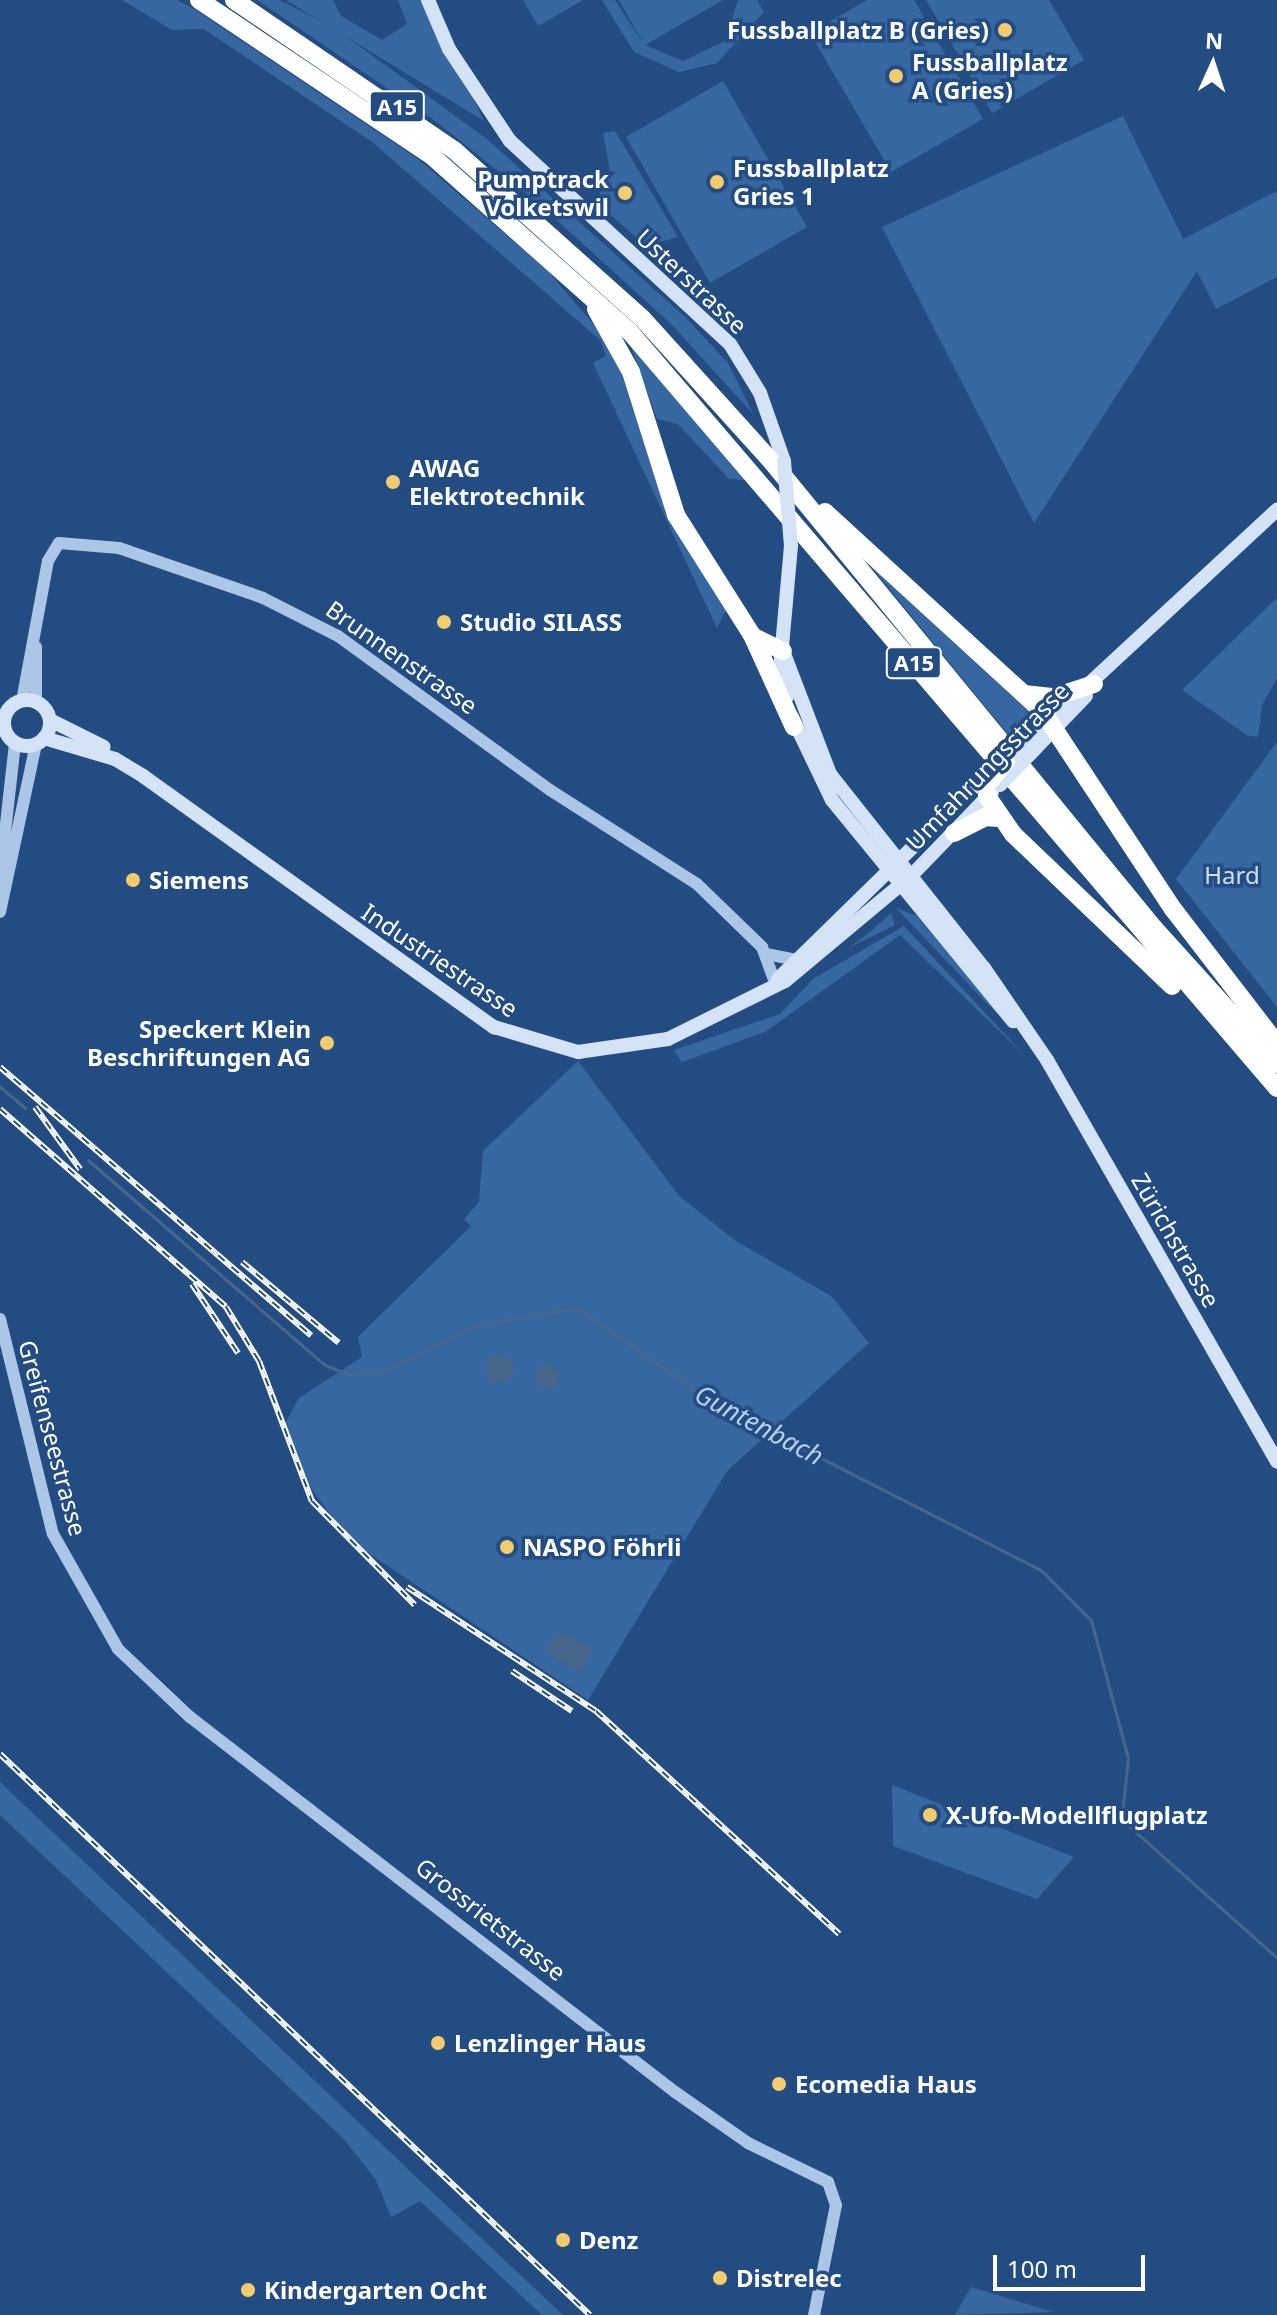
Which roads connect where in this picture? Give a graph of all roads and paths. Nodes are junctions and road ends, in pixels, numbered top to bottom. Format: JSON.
{"nodes":[{"id":1,"x":199,"y":0,"type":"edge"},
{"id":2,"x":234,"y":0,"type":"edge"},
{"id":3,"x":428,"y":0,"type":"edge"},
{"id":4,"x":577,"y":279,"type":"junction"},
{"id":5,"x":772,"y":462,"type":"junction"},
{"id":6,"x":1277,"y":510,"type":"edge"},
{"id":7,"x":752,"y":635,"type":"junction"},
{"id":8,"x":783,"y":651,"type":"junction"},
{"id":9,"x":1094,"y":684,"type":"junction"},
{"id":10,"x":1024,"y":694,"type":"junction"},
{"id":11,"x":17,"y":704,"type":"edge"},
{"id":12,"x":50,"y":720,"type":"junction"},
{"id":13,"x":2,"y":725,"type":"edge"},
{"id":14,"x":794,"y":727,"type":"junction"},
{"id":15,"x":1050,"y":728,"type":"junction"},
{"id":16,"x":40,"y":741,"type":"junction"},
{"id":17,"x":15,"y":743,"type":"junction"},
{"id":18,"x":1029,"y":747,"type":"junction"},
{"id":19,"x":115,"y":759,"type":"junction"},
{"id":20,"x":1006,"y":762,"type":"joint"},
{"id":21,"x":991,"y":785,"type":"junction"},
{"id":22,"x":999,"y":818,"type":"junction"},
{"id":23,"x":954,"y":833,"type":"junction"},
{"id":24,"x":900,"y":875,"type":"junction"},
{"id":25,"x":3,"y":876,"type":"edge"},
{"id":26,"x":0,"y":912,"type":"edge"},
{"id":27,"x":766,"y":954,"type":"junction"},
{"id":28,"x":796,"y":960,"type":"junction"},
{"id":29,"x":776,"y":985,"type":"junction"},
{"id":30,"x":1277,"y":1044,"type":"edge"},
{"id":31,"x":1246,"y":1052,"type":"junction"},
{"id":32,"x":1277,"y":1064,"type":"edge"},
{"id":33,"x":1277,"y":1088,"type":"edge"},
{"id":34,"x":0,"y":1319,"type":"edge"},
{"id":35,"x":1277,"y":1462,"type":"edge"},
{"id":36,"x":118,"y":1649,"type":"joint"},
{"id":37,"x":814,"y":2315,"type":"edge"}],
"edges":[{"from":1,"to":4,"type":"highway","number":"A15"},
{"from":2,"to":5,"type":"highway","number":"A15"},
{"from":3,"to":8,"type":"main road","name":"Usterstrasse","bridge":true},
{"from":4,"to":7,"type":"highway"},
{"from":4,"to":31,"type":"highway","number":"A15"},
{"from":5,"to":10,"type":"highway"},
{"from":5,"to":32,"type":"highway","number":"A15"},
{"from":6,"to":9,"type":"main road","name":"Umfahrungsstrasse"},
{"from":7,"to":8,"type":"highway"},
{"from":7,"to":14,"type":"highway"},
{"from":8,"to":14,"type":"main road","name":"Usterstrasse"},
{"from":8,"to":24,"type":"main road","name":"Usterstrasse"},
{"from":9,"to":10,"type":"highway"},
{"from":9,"to":15,"type":"main road","name":"Umfahrungsstrasse"},
{"from":10,"to":15,"type":"highway"},
{"from":11,"to":12,"type":"main road","name":"Industriestrasse"},
{"from":11,"to":13,"type":"main road"},
{"from":11,"to":27,"type":"street","name":"Brunnenstrasse"},
{"from":12,"to":16,"type":"main road"},
{"from":12,"to":19,"type":"main road","name":"Industriestrasse"},
{"from":13,"to":17,"type":"main road"},
{"from":14,"to":24,"type":"main road","name":"Usterstrasse"},
{"from":15,"to":18,"type":"main road","name":"Umfahrungsstrasse"},
{"from":15,"to":30,"type":"highway"},
{"from":16,"to":17,"type":"main road","name":"Industriestrasse"},
{"from":16,"to":19,"type":"main road","name":"Industriestrasse"},
{"from":16,"to":25,"type":"street"},
{"from":17,"to":25,"type":"street"},
{"from":18,"to":20,"type":"main road","name":"Umfahrungsstrasse","bridge":true},
{"from":18,"to":21,"type":"main road","name":"Umfahrungsstrasse","bridge":true},
{"from":19,"to":29,"type":"main road","name":"Industriestrasse"},
{"from":20,"to":21,"type":"highway","bridge":true},
{"from":21,"to":22,"type":"highway"},
{"from":21,"to":23,"type":"main road","name":"Umfahrungsstrasse"},
{"from":21,"to":24,"type":"main road","name":"Umfahrungsstrasse"},
{"from":22,"to":23,"type":"highway"},
{"from":22,"to":31,"type":"highway"},
{"from":23,"to":24,"type":"main road","name":"Umfahrungsstrasse"},
{"from":24,"to":28,"type":"main road","name":"Industriestrasse"},
{"from":24,"to":29,"type":"main road","name":"Industriestrasse"},
{"from":24,"to":35,"type":"main road","name":"Zürichstrasse"},
{"from":25,"to":26,"type":"street"},
{"from":27,"to":28,"type":"street"},
{"from":27,"to":29,"type":"street","name":"Brunnenstrasse"},
{"from":28,"to":29,"type":"main road","name":"Industriestrasse"},
{"from":31,"to":33,"type":"highway","number":"A15"},
{"from":34,"to":36,"type":"street","name":"Greifenseestrasse"},
{"from":36,"to":37,"type":"street","name":"Grossrietstrasse"}]}
